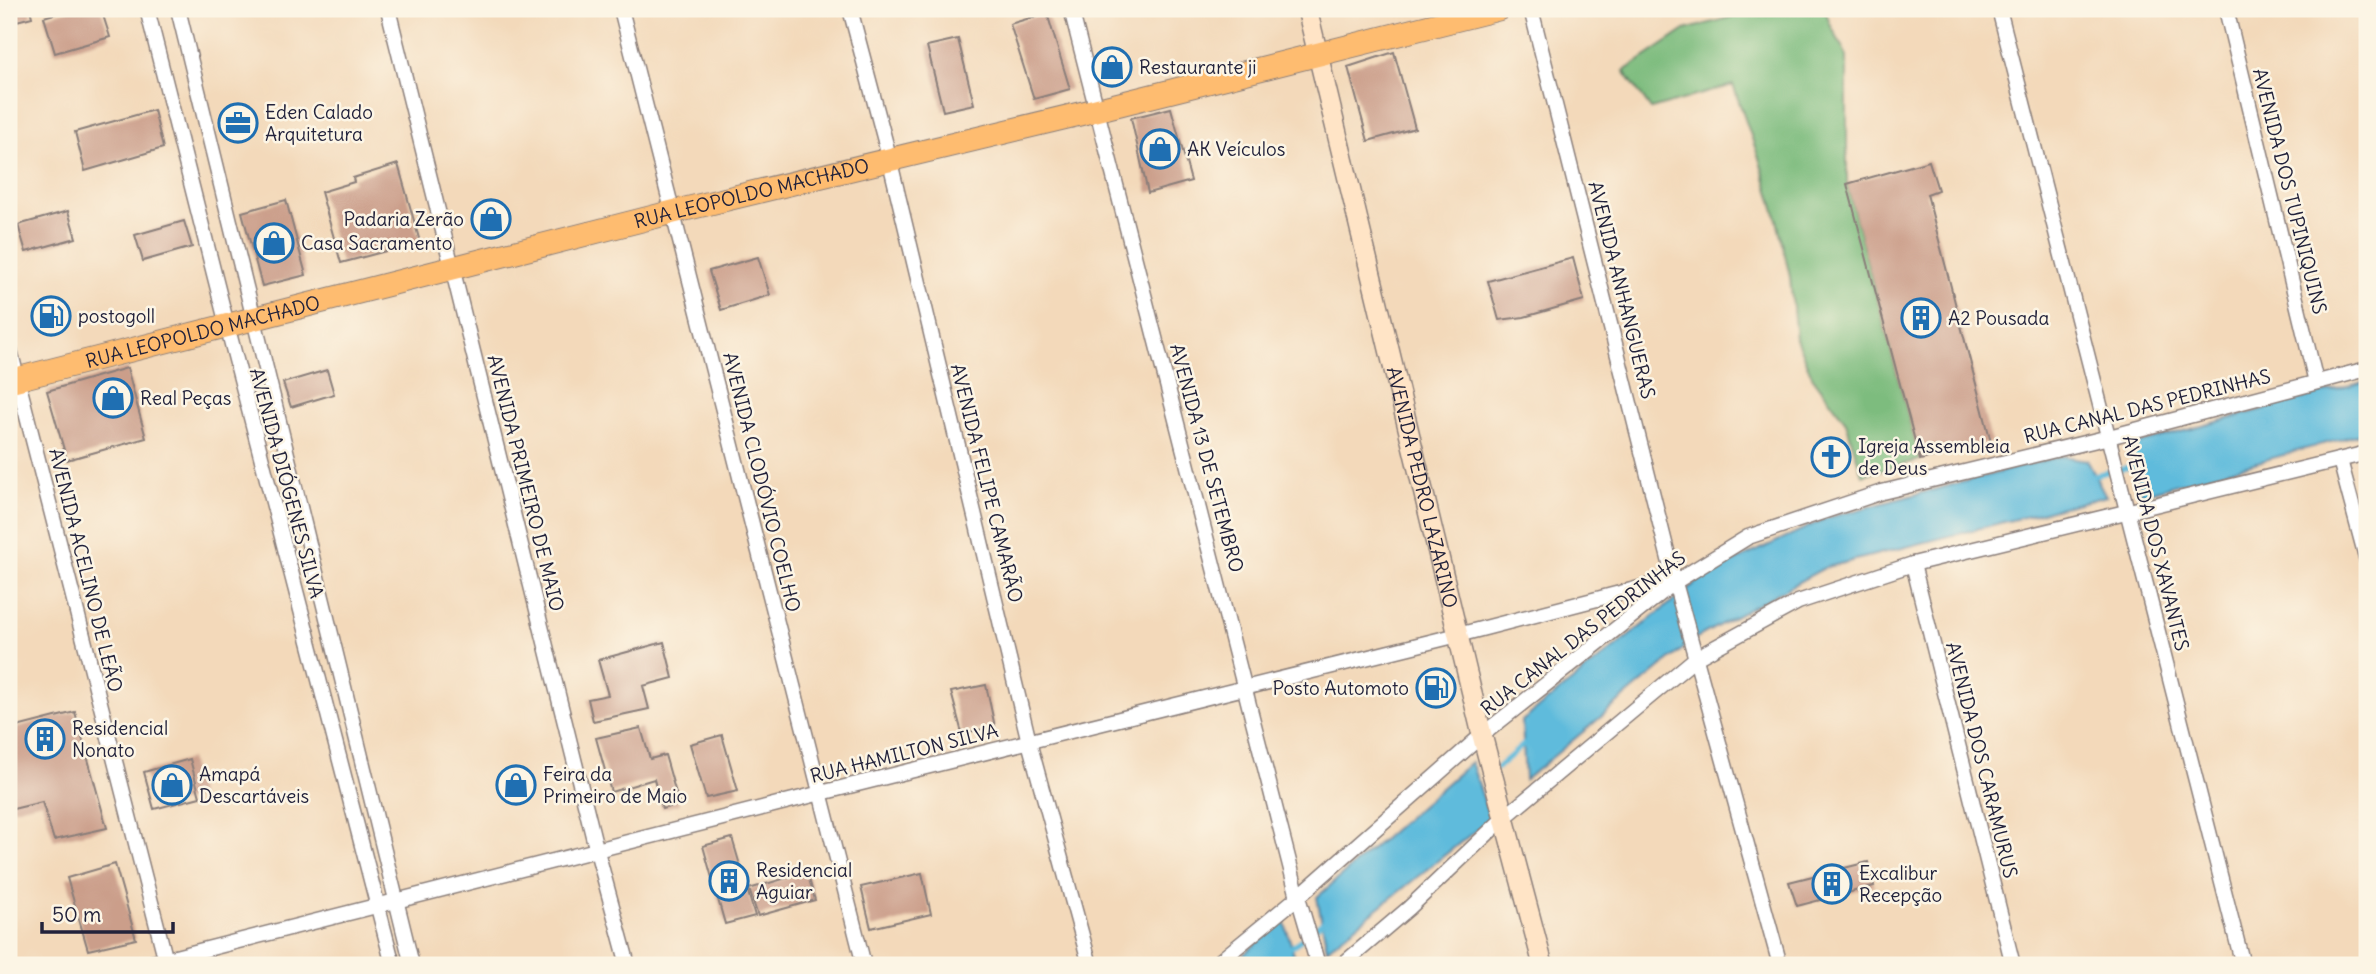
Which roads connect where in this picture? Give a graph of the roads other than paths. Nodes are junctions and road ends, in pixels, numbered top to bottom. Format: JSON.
{"nodes":[{"id":1,"x":147,"y":9,"type":"edge"},
{"id":2,"x":178,"y":9,"type":"edge"},
{"id":3,"x":388,"y":9,"type":"edge"},
{"id":4,"x":621,"y":9,"type":"edge"},
{"id":5,"x":850,"y":9,"type":"edge"},
{"id":6,"x":1071,"y":9,"type":"edge"},
{"id":7,"x":1307,"y":9,"type":"edge"},
{"id":8,"x":1498,"y":9,"type":"edge"},
{"id":9,"x":1531,"y":9,"type":"edge"},
{"id":10,"x":1999,"y":9,"type":"edge"},
{"id":11,"x":2226,"y":9,"type":"edge"},
{"id":12,"x":1318,"y":53,"type":"junction"},
{"id":13,"x":1096,"y":110,"type":"junction"},
{"id":14,"x":890,"y":160,"type":"junction"},
{"id":15,"x":673,"y":212,"type":"junction"},
{"id":16,"x":453,"y":268,"type":"junction"},
{"id":17,"x":253,"y":318,"type":"junction"},
{"id":18,"x":226,"y":325,"type":"junction"},
{"id":19,"x":9,"y":346,"type":"edge"},
{"id":20,"x":2367,"y":369,"type":"edge"},
{"id":21,"x":13,"y":380,"type":"edge"},
{"id":22,"x":2316,"y":382,"type":"junction"},
{"id":23,"x":2109,"y":437,"type":"junction"},
{"id":24,"x":2367,"y":453,"type":"edge"},
{"id":25,"x":2340,"y":460,"type":"junction"},
{"id":26,"x":2128,"y":511,"type":"junction"},
{"id":27,"x":2367,"y":561,"type":"edge"},
{"id":28,"x":1913,"y":564,"type":"junction"},
{"id":29,"x":1676,"y":584,"type":"junction"},
{"id":30,"x":1458,"y":635,"type":"junction"},
{"id":31,"x":1695,"y":654,"type":"junction"},
{"id":32,"x":1247,"y":688,"type":"junction"},
{"id":33,"x":1482,"y":735,"type":"junction"},
{"id":34,"x":1029,"y":742,"type":"junction"},
{"id":35,"x":821,"y":793,"type":"junction"},
{"id":36,"x":1505,"y":817,"type":"junction"},
{"id":37,"x":597,"y":850,"type":"junction"},
{"id":38,"x":1298,"y":897,"type":"junction"},
{"id":39,"x":395,"y":901,"type":"junction"},
{"id":40,"x":377,"y":905,"type":"junction"},
{"id":41,"x":166,"y":963,"type":"edge"},
{"id":42,"x":1318,"y":964,"type":"edge"},
{"id":43,"x":144,"y":965,"type":"edge"},
{"id":44,"x":393,"y":965,"type":"edge"},
{"id":45,"x":412,"y":965,"type":"edge"},
{"id":46,"x":628,"y":965,"type":"edge"},
{"id":47,"x":864,"y":965,"type":"edge"},
{"id":48,"x":1090,"y":965,"type":"edge"},
{"id":49,"x":1215,"y":965,"type":"edge"},
{"id":50,"x":1342,"y":965,"type":"edge"},
{"id":51,"x":1543,"y":965,"type":"edge"},
{"id":52,"x":1780,"y":965,"type":"edge"},
{"id":53,"x":2013,"y":965,"type":"edge"},
{"id":54,"x":2243,"y":965,"type":"edge"}],
"edges":[{"from":1,"to":18,"type":"street","name":"AVENIDA DIÓGENES SILVA"},
{"from":2,"to":17,"type":"street","name":"AVENIDA DIÓGENES SILVA"},
{"from":3,"to":16,"type":"street","name":"AVENIDA PRIMEIRO DE MAIO"},
{"from":4,"to":15,"type":"street","name":"AVENIDA CLODÓVIO COELHO"},
{"from":5,"to":14,"type":"street","name":"AVENIDA FELIPE CAMARÃO"},
{"from":6,"to":13,"type":"street","name":"AVENIDA 13 DE SETEMBRO"},
{"from":7,"to":12,"type":"main road","name":"AVENIDA PEDRO LAZARINO"},
{"from":8,"to":12,"type":"main road","name":"RUA LEOPOLDO MACHADO"},
{"from":9,"to":29,"type":"street","name":"AVENIDA ANHANGUERAS"},
{"from":10,"to":23,"type":"street","name":"AVENIDA DOS XAVANTES"},
{"from":11,"to":22,"type":"street","name":"AVENIDA DOS TUPINIQUINS"},
{"from":12,"to":13,"type":"main road","name":"RUA LEOPOLDO MACHADO"},
{"from":12,"to":30,"type":"main road","name":"AVENIDA PEDRO LAZARINO"},
{"from":13,"to":14,"type":"main road","name":"RUA LEOPOLDO MACHADO"},
{"from":13,"to":32,"type":"street","name":"AVENIDA 13 DE SETEMBRO"},
{"from":14,"to":15,"type":"main road","name":"RUA LEOPOLDO MACHADO"},
{"from":14,"to":34,"type":"street","name":"AVENIDA FELIPE CAMARÃO"},
{"from":15,"to":16,"type":"main road","name":"RUA LEOPOLDO MACHADO"},
{"from":15,"to":35,"type":"street","name":"AVENIDA CLODÓVIO COELHO"},
{"from":16,"to":17,"type":"main road","name":"RUA LEOPOLDO MACHADO"},
{"from":16,"to":37,"type":"street","name":"AVENIDA PRIMEIRO DE MAIO"},
{"from":17,"to":18,"type":"main road","name":"RUA LEOPOLDO MACHADO"},
{"from":17,"to":39,"type":"street","name":"AVENIDA DIÓGENES SILVA"},
{"from":18,"to":21,"type":"main road","name":"RUA LEOPOLDO MACHADO"},
{"from":18,"to":40,"type":"street","name":"AVENIDA DIÓGENES SILVA"},
{"from":19,"to":21,"type":"street","name":"AVENIDA ACELINO DE LEÃO"},
{"from":20,"to":22,"type":"street","name":"RUA CANAL DAS PEDRINHAS"},
{"from":21,"to":41,"type":"street","name":"AVENIDA ACELINO DE LEÃO"},
{"from":22,"to":23,"type":"street","name":"RUA CANAL DAS PEDRINHAS"},
{"from":23,"to":26,"type":"street","name":"AVENIDA DOS XAVANTES"},
{"from":23,"to":29,"type":"street","name":"RUA CANAL DAS PEDRINHAS"},
{"from":24,"to":25,"type":"street"},
{"from":25,"to":26,"type":"street"},
{"from":25,"to":27,"type":"street"},
{"from":26,"to":28,"type":"street"},
{"from":26,"to":54,"type":"street","name":"AVENIDA DOS XAVANTES"},
{"from":28,"to":31,"type":"street"},
{"from":28,"to":53,"type":"street","name":"AVENIDA DOS CARAMURUS"},
{"from":29,"to":30,"type":"street","name":"RUA HAMILTON SILVA"},
{"from":29,"to":31,"type":"street","name":"AVENIDA ANHANGUERAS"},
{"from":29,"to":33,"type":"street","name":"RUA CANAL DAS PEDRINHAS"},
{"from":30,"to":32,"type":"street","name":"RUA HAMILTON SILVA"},
{"from":30,"to":33,"type":"main road","name":"AVENIDA PEDRO LAZARINO"},
{"from":31,"to":36,"type":"street"},
{"from":31,"to":52,"type":"street"},
{"from":32,"to":34,"type":"street","name":"RUA HAMILTON SILVA"},
{"from":32,"to":38,"type":"street","name":"AVENIDA 13 DE SETEMBRO"},
{"from":33,"to":36,"type":"main road","name":"AVENIDA PEDRO LAZARINO"},
{"from":33,"to":38,"type":"street","name":"RUA CANAL DAS PEDRINHAS"},
{"from":34,"to":35,"type":"street","name":"RUA HAMILTON SILVA"},
{"from":34,"to":48,"type":"street","name":"AVENIDA FELIPE CAMARÃO"},
{"from":35,"to":37,"type":"street","name":"RUA HAMILTON SILVA"},
{"from":35,"to":47,"type":"street","name":"AVENIDA CLODÓVIO COELHO"},
{"from":36,"to":50,"type":"street"},
{"from":36,"to":51,"type":"main road","name":"AVENIDA PEDRO LAZARINO"},
{"from":37,"to":39,"type":"street","name":"RUA HAMILTON SILVA"},
{"from":37,"to":46,"type":"street","name":"AVENIDA PRIMEIRO DE MAIO"},
{"from":38,"to":42,"type":"street","name":"AVENIDA 13 DE SETEMBRO"},
{"from":38,"to":49,"type":"street","name":"RUA CANAL DAS PEDRINHAS"},
{"from":39,"to":40,"type":"street","name":"RUA HAMILTON SILVA"},
{"from":39,"to":45,"type":"street","name":"AVENIDA DIÓGENES SILVA"},
{"from":40,"to":41,"type":"street","name":"RUA HAMILTON SILVA"},
{"from":40,"to":44,"type":"street","name":"AVENIDA DIÓGENES SILVA"},
{"from":41,"to":43,"type":"street","name":"RUA HAMILTON SILVA"}]}
